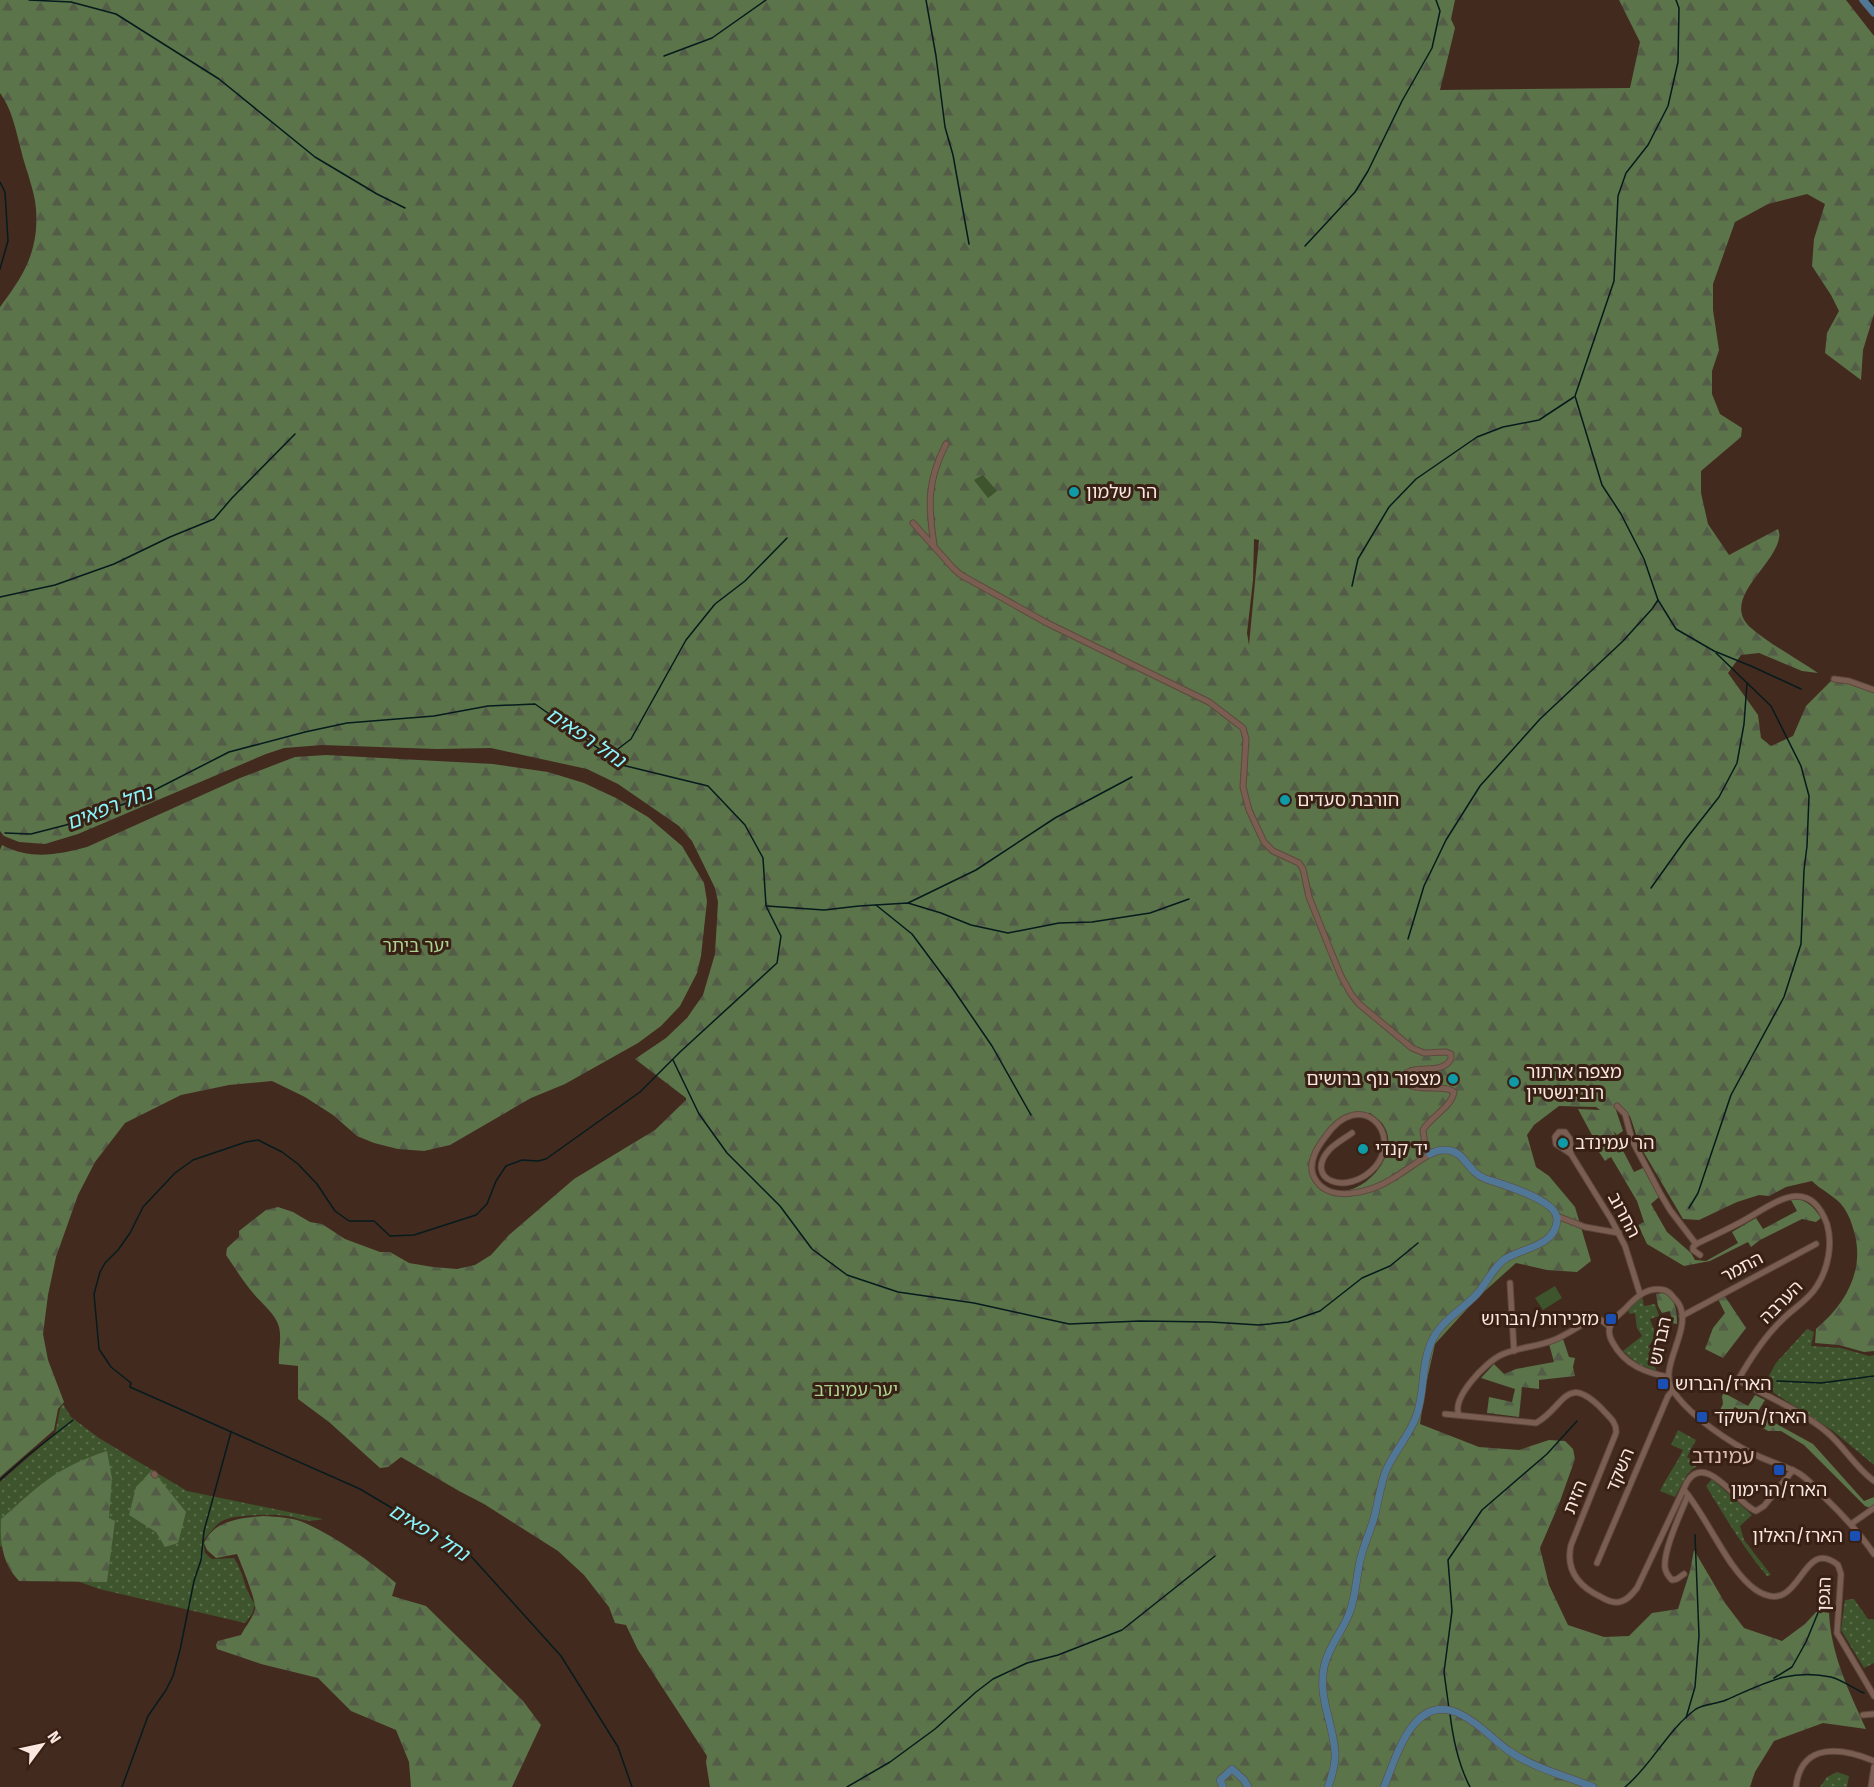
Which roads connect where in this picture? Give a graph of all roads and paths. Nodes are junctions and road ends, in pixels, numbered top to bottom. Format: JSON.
{"nodes":[{"id":1,"x":1863,"y":0,"type":"edge"},
{"id":2,"x":1874,"y":14,"type":"edge"},
{"id":3,"x":946,"y":444,"type":"dead end"},
{"id":4,"x":913,"y":524,"type":"dead end"},
{"id":5,"x":934,"y":547,"type":"junction"},
{"id":6,"x":1834,"y":679,"type":"dead end"},
{"id":7,"x":1874,"y":690,"type":"edge"},
{"id":8,"x":1617,"y":1106,"type":"dead end"},
{"id":9,"x":1352,"y":1133,"type":"dead end"},
{"id":10,"x":1430,"y":1154,"type":"junction"},
{"id":11,"x":1571,"y":1155,"type":"dead end"},
{"id":12,"x":1557,"y":1216,"type":"junction"},
{"id":13,"x":1619,"y":1233,"type":"junction"},
{"id":14,"x":1696,"y":1244,"type":"junction"},
{"id":15,"x":1816,"y":1244,"type":"dead end"},
{"id":16,"x":1700,"y":1255,"type":"dead end"},
{"id":17,"x":1510,"y":1282,"type":"dead end"},
{"id":18,"x":1640,"y":1294,"type":"junction"},
{"id":19,"x":1682,"y":1316,"type":"junction"},
{"id":20,"x":1610,"y":1327,"type":"junction"},
{"id":21,"x":1514,"y":1351,"type":"junction"},
{"id":22,"x":1669,"y":1377,"type":"junction"},
{"id":23,"x":1673,"y":1390,"type":"junction"},
{"id":24,"x":1445,"y":1414,"type":"dead end"},
{"id":25,"x":1459,"y":1415,"type":"junction"},
{"id":26,"x":1793,"y":1470,"type":"junction"},
{"id":27,"x":1874,"y":1481,"type":"edge"},
{"id":28,"x":1686,"y":1493,"type":"junction"},
{"id":29,"x":1874,"y":1508,"type":"edge"},
{"id":30,"x":1851,"y":1524,"type":"junction"},
{"id":31,"x":1874,"y":1554,"type":"edge"},
{"id":32,"x":1597,"y":1563,"type":"dead end"},
{"id":33,"x":1684,"y":1574,"type":"dead end"},
{"id":34,"x":1874,"y":1696,"type":"edge"},
{"id":35,"x":1874,"y":1714,"type":"edge"},
{"id":36,"x":1863,"y":1715,"type":"dead end"},
{"id":37,"x":1874,"y":1761,"type":"edge"},
{"id":38,"x":1874,"y":1767,"type":"edge"},
{"id":39,"x":1223,"y":1787,"type":"edge"},
{"id":40,"x":1248,"y":1787,"type":"edge"},
{"id":41,"x":1328,"y":1787,"type":"edge"},
{"id":42,"x":1384,"y":1787,"type":"edge"},
{"id":43,"x":1593,"y":1787,"type":"edge"},
{"id":44,"x":1796,"y":1787,"type":"edge"},
{"id":45,"x":1871,"y":1787,"type":"edge"}],
"edges":[{"from":1,"to":2,"type":"main road"},
{"from":3,"to":5,"type":"street"},
{"from":4,"to":5,"type":"street"},
{"from":5,"to":10,"type":"street"},
{"from":6,"to":7,"type":"street"},
{"from":8,"to":14,"type":"street"},
{"from":9,"to":10,"type":"street"},
{"from":10,"to":12,"type":"main road"},
{"from":11,"to":13,"type":"street","name":"החרוב"},
{"from":12,"to":13,"type":"street"},
{"from":12,"to":41,"type":"main road"},
{"from":13,"to":18,"type":"street","name":"החרוב"},
{"from":14,"to":16,"type":"street"},
{"from":14,"to":27,"type":"street","name":"הערבה"},
{"from":15,"to":19,"type":"street","name":"התמר"},
{"from":17,"to":21,"type":"street"},
{"from":18,"to":19,"type":"street","name":"הברוש"},
{"from":18,"to":20,"type":"street","name":"הברוש"},
{"from":19,"to":22,"type":"street","name":"הברוש"},
{"from":20,"to":21,"type":"street"},
{"from":20,"to":22,"type":"street","name":"הברוש"},
{"from":21,"to":25,"type":"street"},
{"from":22,"to":23,"type":"street"},
{"from":23,"to":26,"type":"street"},
{"from":23,"to":32,"type":"street","name":"השקד"},
{"from":24,"to":25,"type":"street","name":"הזית"},
{"from":25,"to":28,"type":"street","name":"הזית"},
{"from":26,"to":28,"type":"street"},
{"from":26,"to":30,"type":"street"},
{"from":28,"to":33,"type":"street"},
{"from":28,"to":34,"type":"street","name":"הגפן"},
{"from":29,"to":30,"type":"street"},
{"from":30,"to":31,"type":"street"},
{"from":35,"to":36,"type":"street"},
{"from":37,"to":44,"type":"street"},
{"from":38,"to":45,"type":"street"},
{"from":39,"to":40,"type":"main road"},
{"from":42,"to":43,"type":"main road"}]}
